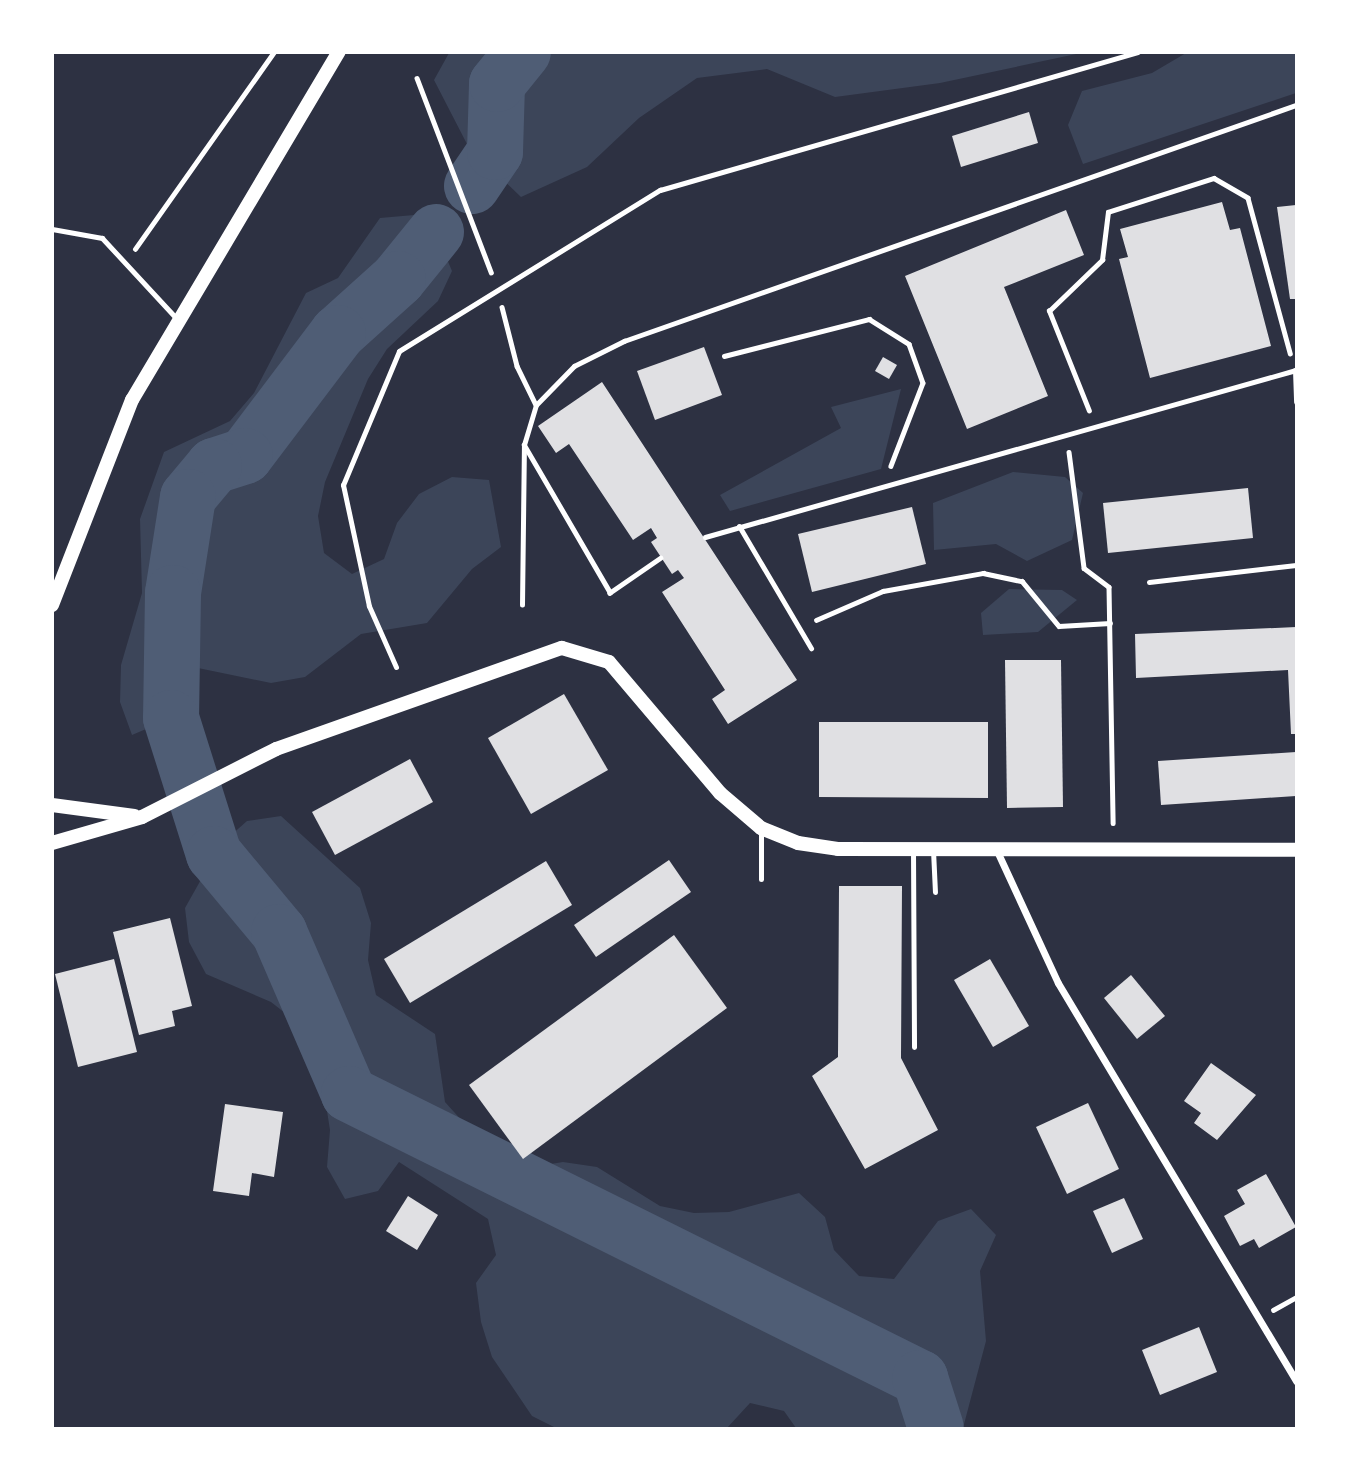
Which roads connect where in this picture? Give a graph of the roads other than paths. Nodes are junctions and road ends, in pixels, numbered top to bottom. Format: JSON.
{"nodes":[{"id":1,"x":339,"y":52,"type":"edge"},
{"id":2,"x":1137,"y":52,"type":"edge"},
{"id":3,"x":52,"y":229,"type":"edge"},
{"id":4,"x":176,"y":318,"type":"junction"},
{"id":5,"x":1296,"y":370,"type":"edge"},
{"id":6,"x":1297,"y":402,"type":"edge"},
{"id":7,"x":739,"y":526,"type":"junction"},
{"id":8,"x":705,"y":537,"type":"dead end"},
{"id":9,"x":1297,"y":565,"type":"edge"},
{"id":10,"x":1149,"y":582,"type":"dead end"},
{"id":11,"x":52,"y":605,"type":"edge"},
{"id":12,"x":811,"y":648,"type":"dead end"},
{"id":13,"x":396,"y":667,"type":"dead end"},
{"id":14,"x":52,"y":805,"type":"edge"},
{"id":15,"x":142,"y":817,"type":"junction"},
{"id":16,"x":761,"y":828,"type":"junction"},
{"id":17,"x":52,"y":843,"type":"edge"},
{"id":18,"x":913,"y":850,"type":"junction"},
{"id":19,"x":933,"y":850,"type":"junction"},
{"id":20,"x":1297,"y":850,"type":"edge"},
{"id":21,"x":997,"y":851,"type":"junction"},
{"id":22,"x":761,"y":879,"type":"dead end"},
{"id":23,"x":935,"y":892,"type":"dead end"},
{"id":24,"x":914,"y":1047,"type":"dead end"},
{"id":25,"x":1297,"y":1381,"type":"edge"}],
"edges":[{"from":1,"to":4,"type":"main road"},
{"from":2,"to":13,"type":"lane"},
{"from":3,"to":4,"type":"lane"},
{"from":4,"to":11,"type":"main road"},
{"from":5,"to":6,"type":"lane"},
{"from":5,"to":7,"type":"lane"},
{"from":7,"to":8,"type":"lane"},
{"from":7,"to":12,"type":"lane"},
{"from":9,"to":10,"type":"lane"},
{"from":14,"to":15,"type":"main road"},
{"from":15,"to":16,"type":"main road"},
{"from":15,"to":17,"type":"main road"},
{"from":16,"to":18,"type":"main road"},
{"from":16,"to":22,"type":"lane"},
{"from":18,"to":19,"type":"main road"},
{"from":18,"to":24,"type":"lane"},
{"from":19,"to":21,"type":"main road"},
{"from":19,"to":23,"type":"lane"},
{"from":20,"to":21,"type":"main road"},
{"from":21,"to":25,"type":"street"}]}
